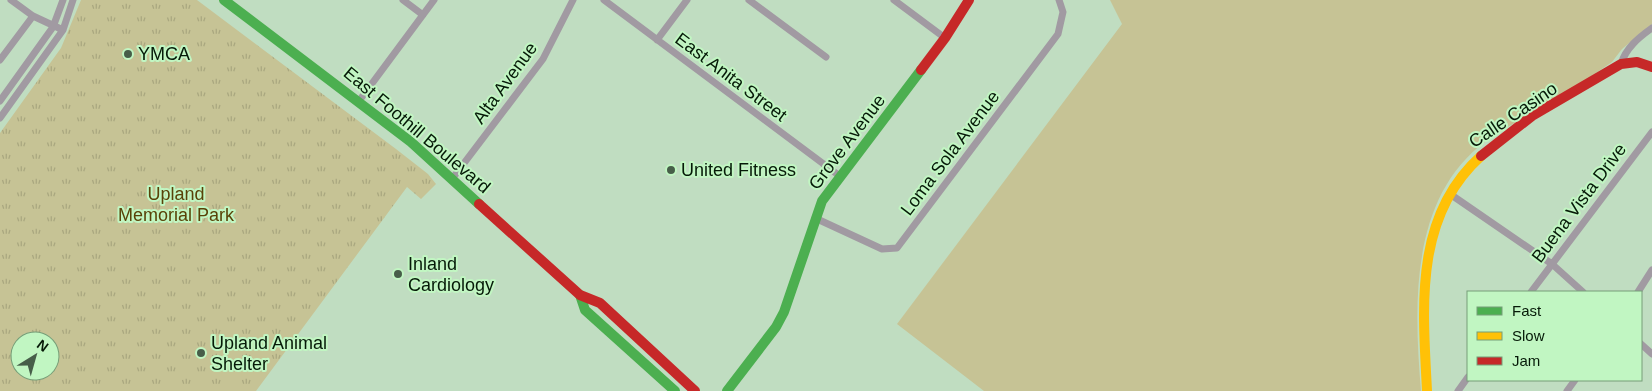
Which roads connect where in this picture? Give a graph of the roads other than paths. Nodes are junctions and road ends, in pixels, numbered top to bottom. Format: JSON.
{"nodes":[{"id":1,"x":11,"y":0,"type":"edge"},
{"id":2,"x":63,"y":0,"type":"edge"},
{"id":3,"x":73,"y":0,"type":"edge"},
{"id":4,"x":224,"y":0,"type":"edge"},
{"id":5,"x":403,"y":0,"type":"edge"},
{"id":6,"x":434,"y":0,"type":"edge"},
{"id":7,"x":573,"y":0,"type":"edge"},
{"id":8,"x":604,"y":0,"type":"edge"},
{"id":9,"x":687,"y":0,"type":"edge"},
{"id":10,"x":749,"y":0,"type":"edge"},
{"id":11,"x":894,"y":0,"type":"edge"},
{"id":12,"x":969,"y":0,"type":"edge"},
{"id":13,"x":1059,"y":0,"type":"edge"},
{"id":14,"x":423,"y":15,"type":"junction"},
{"id":15,"x":33,"y":16,"type":"junction"},
{"id":16,"x":53,"y":27,"type":"junction"},
{"id":17,"x":1652,"y":28,"type":"edge"},
{"id":18,"x":63,"y":30,"type":"junction"},
{"id":19,"x":945,"y":38,"type":"junction"},
{"id":20,"x":657,"y":40,"type":"junction"},
{"id":21,"x":826,"y":58,"type":"dead end"},
{"id":22,"x":0,"y":60,"type":"edge"},
{"id":23,"x":1621,"y":64,"type":"junction"},
{"id":24,"x":1652,"y":67,"type":"edge"},
{"id":25,"x":0,"y":101,"type":"edge"},
{"id":26,"x":359,"y":101,"type":"junction"},
{"id":27,"x":0,"y":118,"type":"edge"},
{"id":28,"x":1652,"y":132,"type":"edge"},
{"id":29,"x":841,"y":177,"type":"junction"},
{"id":30,"x":452,"y":179,"type":"junction"},
{"id":31,"x":1450,"y":194,"type":"junction"},
{"id":32,"x":815,"y":218,"type":"junction"},
{"id":33,"x":1552,"y":264,"type":"junction"},
{"id":34,"x":1652,"y":270,"type":"edge"},
{"id":35,"x":1531,"y":291,"type":"edge"},
{"id":36,"x":1582,"y":291,"type":"edge"},
{"id":37,"x":1639,"y":291,"type":"edge"},
{"id":38,"x":580,"y":295,"type":"junction"},
{"id":39,"x":1642,"y":345,"type":"edge"},
{"id":40,"x":1652,"y":354,"type":"edge"},
{"id":41,"x":1467,"y":378,"type":"edge"},
{"id":42,"x":675,"y":391,"type":"edge"},
{"id":43,"x":695,"y":391,"type":"edge"},
{"id":44,"x":727,"y":391,"type":"edge"},
{"id":45,"x":1427,"y":391,"type":"edge"},
{"id":46,"x":1458,"y":391,"type":"edge"}],
"edges":[{"from":1,"to":15,"type":"street"},
{"from":2,"to":16,"type":"street"},
{"from":3,"to":18,"type":"street"},
{"from":4,"to":26,"type":"street","name":"East Foothill Boulevard"},
{"from":5,"to":14,"type":"street"},
{"from":6,"to":14,"type":"street"},
{"from":7,"to":30,"type":"street","name":"Alta Avenue"},
{"from":8,"to":20,"type":"street","name":"East Anita Street"},
{"from":9,"to":20,"type":"street"},
{"from":10,"to":21,"type":"street"},
{"from":11,"to":19,"type":"street"},
{"from":12,"to":19,"type":"street","name":"Grove Avenue"},
{"from":13,"to":32,"type":"street","name":"Loma Sola Avenue"},
{"from":14,"to":26,"type":"street"},
{"from":15,"to":16,"type":"street"},
{"from":15,"to":22,"type":"street"},
{"from":16,"to":18,"type":"street"},
{"from":16,"to":25,"type":"street"},
{"from":17,"to":23,"type":"street"},
{"from":18,"to":27,"type":"street"},
{"from":19,"to":29,"type":"street","name":"Grove Avenue"},
{"from":20,"to":29,"type":"street","name":"East Anita Street"},
{"from":23,"to":24,"type":"street"},
{"from":23,"to":31,"type":"street","name":"Calle Casino"},
{"from":26,"to":30,"type":"street","name":"East Foothill Boulevard"},
{"from":28,"to":33,"type":"street","name":"Buena Vista Drive"},
{"from":29,"to":32,"type":"street","name":"Grove Avenue"},
{"from":30,"to":38,"type":"street","name":"East Foothill Boulevard"},
{"from":31,"to":33,"type":"street"},
{"from":31,"to":45,"type":"street","name":"Calle Casino"},
{"from":32,"to":44,"type":"street","name":"Grove Avenue"},
{"from":33,"to":35,"type":"street","name":"Buena Vista Drive"},
{"from":33,"to":36,"type":"street"},
{"from":34,"to":37,"type":"street"},
{"from":38,"to":42,"type":"street","name":"East Foothill Boulevard"},
{"from":38,"to":43,"type":"street","name":"East Foothill Boulevard"},
{"from":39,"to":40,"type":"street"},
{"from":41,"to":46,"type":"street"}]}
